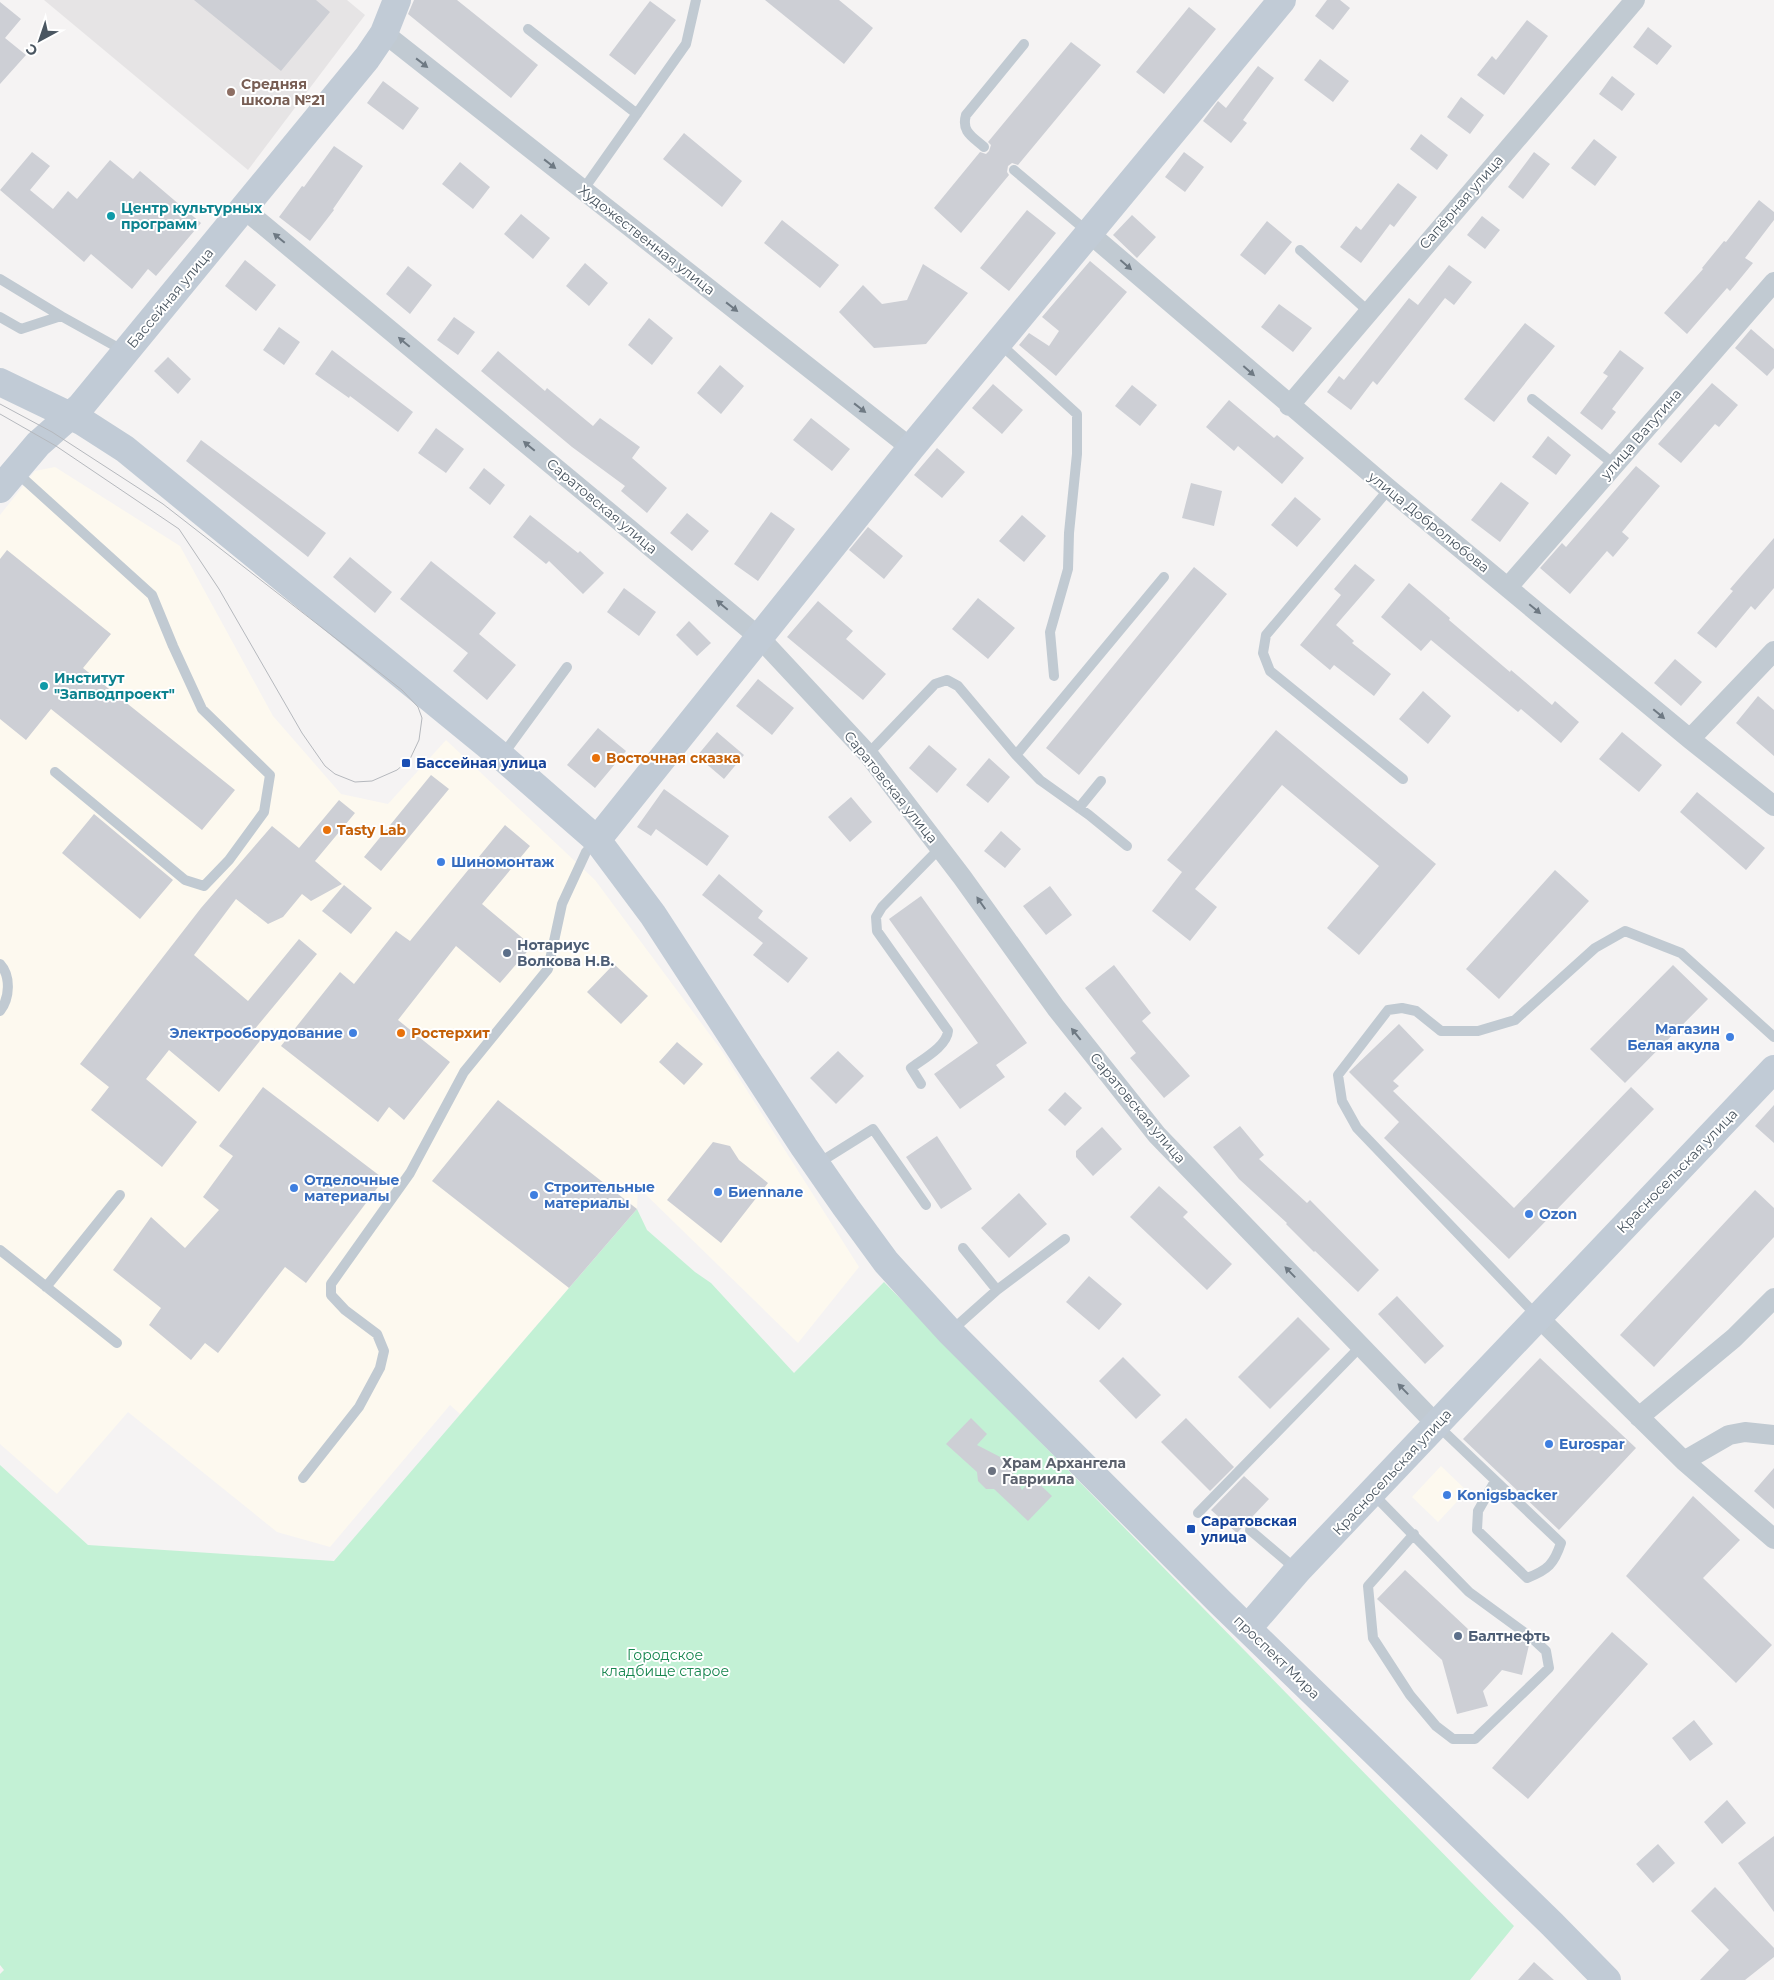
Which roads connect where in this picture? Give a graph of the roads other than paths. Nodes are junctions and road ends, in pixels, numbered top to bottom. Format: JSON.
{"nodes":[{"id":1,"x":397,"y":0,"type":"edge"},
{"id":2,"x":696,"y":0,"type":"edge"},
{"id":3,"x":1282,"y":0,"type":"edge"},
{"id":4,"x":1635,"y":0,"type":"edge"},
{"id":5,"x":528,"y":29,"type":"dead end"},
{"id":6,"x":384,"y":33,"type":"junction"},
{"id":7,"x":1024,"y":44,"type":"dead end"},
{"id":8,"x":637,"y":114,"type":"junction"},
{"id":9,"x":984,"y":147,"type":"dead end"},
{"id":10,"x":1014,"y":170,"type":"dead end"},
{"id":11,"x":583,"y":190,"type":"junction"},
{"id":12,"x":244,"y":209,"type":"junction"},
{"id":13,"x":1089,"y":233,"type":"junction"},
{"id":14,"x":1300,"y":250,"type":"dead end"},
{"id":15,"x":0,"y":279,"type":"edge"},
{"id":16,"x":1774,"y":282,"type":"edge"},
{"id":17,"x":1368,"y":311,"type":"junction"},
{"id":18,"x":61,"y":316,"type":"junction"},
{"id":19,"x":0,"y":318,"type":"edge"},
{"id":20,"x":998,"y":342,"type":"junction"},
{"id":21,"x":125,"y":352,"type":"junction"},
{"id":22,"x":0,"y":382,"type":"edge"},
{"id":23,"x":1532,"y":398,"type":"dead end"},
{"id":24,"x":1289,"y":406,"type":"junction"},
{"id":25,"x":70,"y":416,"type":"junction"},
{"id":26,"x":910,"y":448,"type":"junction"},
{"id":27,"x":1614,"y":465,"type":"junction"},
{"id":28,"x":7,"y":480,"type":"edge"},
{"id":29,"x":1389,"y":489,"type":"junction"},
{"id":30,"x":1164,"y":577,"type":"dead end"},
{"id":31,"x":1508,"y":587,"type":"junction"},
{"id":32,"x":759,"y":636,"type":"junction"},
{"id":33,"x":1774,"y":651,"type":"edge"},
{"id":34,"x":567,"y":667,"type":"dead end"},
{"id":35,"x":1054,"y":676,"type":"dead end"},
{"id":36,"x":1690,"y":739,"type":"junction"},
{"id":37,"x":868,"y":754,"type":"junction"},
{"id":38,"x":1016,"y":755,"type":"junction"},
{"id":39,"x":502,"y":757,"type":"junction"},
{"id":40,"x":55,"y":772,"type":"dead end"},
{"id":41,"x":1403,"y":779,"type":"dead end"},
{"id":42,"x":1101,"y":781,"type":"dead end"},
{"id":43,"x":1774,"y":806,"type":"edge"},
{"id":44,"x":1079,"y":808,"type":"junction"},
{"id":45,"x":596,"y":840,"type":"junction"},
{"id":46,"x":1127,"y":846,"type":"dead end"},
{"id":47,"x":940,"y":848,"type":"junction"},
{"id":48,"x":0,"y":964,"type":"edge"},
{"id":49,"x":0,"y":1011,"type":"edge"},
{"id":50,"x":1774,"y":1037,"type":"edge"},
{"id":51,"x":1774,"y":1069,"type":"edge"},
{"id":52,"x":921,"y":1084,"type":"dead end"},
{"id":53,"x":816,"y":1164,"type":"junction"},
{"id":54,"x":120,"y":1195,"type":"dead end"},
{"id":55,"x":926,"y":1205,"type":"dead end"},
{"id":56,"x":1065,"y":1239,"type":"dead end"},
{"id":57,"x":962,"y":1248,"type":"dead end"},
{"id":58,"x":0,"y":1250,"type":"edge"},
{"id":59,"x":46,"y":1287,"type":"junction"},
{"id":60,"x":998,"y":1290,"type":"junction"},
{"id":61,"x":1774,"y":1298,"type":"edge"},
{"id":62,"x":1538,"y":1317,"type":"junction"},
{"id":63,"x":950,"y":1332,"type":"junction"},
{"id":64,"x":117,"y":1342,"type":"dead end"},
{"id":65,"x":1361,"y":1346,"type":"junction"},
{"id":66,"x":1639,"y":1417,"type":"junction"},
{"id":67,"x":1436,"y":1424,"type":"junction"},
{"id":68,"x":1774,"y":1435,"type":"edge"},
{"id":69,"x":1684,"y":1461,"type":"junction"},
{"id":70,"x":303,"y":1478,"type":"dead end"},
{"id":71,"x":1495,"y":1481,"type":"dead end"},
{"id":72,"x":1372,"y":1493,"type":"junction"},
{"id":73,"x":1198,"y":1513,"type":"dead end"},
{"id":74,"x":1250,"y":1530,"type":"dead end"},
{"id":75,"x":1414,"y":1534,"type":"junction"},
{"id":76,"x":1774,"y":1539,"type":"edge"},
{"id":77,"x":1298,"y":1570,"type":"junction"},
{"id":78,"x":1248,"y":1628,"type":"junction"},
{"id":79,"x":1606,"y":1980,"type":"edge"}],
"edges":[{"from":1,"to":6,"type":"main road","name":"Бассейная улица"},
{"from":2,"to":8,"type":"lane"},
{"from":3,"to":13,"type":"main road"},
{"from":4,"to":17,"type":"street","name":"Сапёрная улица"},
{"from":5,"to":8,"type":"lane"},
{"from":6,"to":11,"type":"street","name":"Художественная улица","one_way":true},
{"from":6,"to":12,"type":"main road","name":"Бассейная улица"},
{"from":7,"to":9,"type":"lane"},
{"from":8,"to":11,"type":"lane"},
{"from":10,"to":13,"type":"lane"},
{"from":11,"to":26,"type":"street","name":"Художественная улица","one_way":true},
{"from":12,"to":21,"type":"main road","name":"Бассейная улица"},
{"from":32,"to":12,"type":"street","name":"Саратовская улица","one_way":true},
{"from":13,"to":20,"type":"main road"},
{"from":13,"to":24,"type":"street","name":"улица Добролюбова","one_way":true},
{"from":14,"to":17,"type":"lane"},
{"from":15,"to":18,"type":"lane"},
{"from":16,"to":27,"type":"street","name":"улица Ватутина"},
{"from":17,"to":24,"type":"street","name":"Сапёрная улица"},
{"from":18,"to":19,"type":"lane"},
{"from":18,"to":21,"type":"lane"},
{"from":20,"to":26,"type":"main road"},
{"from":20,"to":35,"type":"lane"},
{"from":21,"to":25,"type":"main road","name":"Бассейная улица"},
{"from":22,"to":25,"type":"main road","name":"проспект Мира"},
{"from":23,"to":27,"type":"lane"},
{"from":24,"to":29,"type":"street","name":"улица Добролюбова"},
{"from":25,"to":28,"type":"main road","name":"Бассейная улица"},
{"from":25,"to":39,"type":"main road","name":"проспект Мира"},
{"from":26,"to":32,"type":"main road"},
{"from":27,"to":31,"type":"street","name":"улица Ватутина"},
{"from":28,"to":40,"type":"lane"},
{"from":29,"to":31,"type":"street","name":"улица Добролюбова"},
{"from":29,"to":41,"type":"lane"},
{"from":30,"to":38,"type":"lane"},
{"from":31,"to":36,"type":"street","name":"улица Добролюбова","one_way":true},
{"from":32,"to":37,"type":"street","name":"Саратовская улица"},
{"from":32,"to":45,"type":"main road"},
{"from":33,"to":36,"type":"street"},
{"from":34,"to":39,"type":"lane"},
{"from":36,"to":43,"type":"street","name":"улица Добролюбова"},
{"from":37,"to":38,"type":"lane"},
{"from":37,"to":47,"type":"street","name":"Саратовская улица"},
{"from":38,"to":44,"type":"lane"},
{"from":39,"to":45,"type":"main road","name":"проспект Мира"},
{"from":42,"to":44,"type":"lane"},
{"from":44,"to":46,"type":"lane"},
{"from":45,"to":53,"type":"main road","name":"проспект Мира"},
{"from":45,"to":70,"type":"lane"},
{"from":47,"to":52,"type":"lane"},
{"from":65,"to":47,"type":"street","name":"Саратовская улица","one_way":true},
{"from":48,"to":49,"type":"lane"},
{"from":50,"to":62,"type":"lane"},
{"from":51,"to":62,"type":"main road","name":"Красносельская улица"},
{"from":53,"to":55,"type":"lane"},
{"from":53,"to":63,"type":"main road","name":"проспект Мира"},
{"from":54,"to":59,"type":"lane"},
{"from":56,"to":60,"type":"lane"},
{"from":57,"to":60,"type":"lane"},
{"from":58,"to":59,"type":"lane"},
{"from":59,"to":64,"type":"lane"},
{"from":60,"to":63,"type":"lane"},
{"from":61,"to":66,"type":"street"},
{"from":62,"to":66,"type":"street"},
{"from":62,"to":67,"type":"main road","name":"Красносельская улица"},
{"from":63,"to":78,"type":"main road","name":"проспект Мира"},
{"from":67,"to":65,"type":"street","name":"Саратовская улица","one_way":true},
{"from":65,"to":73,"type":"lane"},
{"from":66,"to":69,"type":"street"},
{"from":67,"to":71,"type":"lane"},
{"from":67,"to":72,"type":"main road","name":"Красносельская улица"},
{"from":68,"to":69,"type":"street"},
{"from":69,"to":76,"type":"street"},
{"from":72,"to":75,"type":"lane"},
{"from":72,"to":77,"type":"main road","name":"Красносельская улица"},
{"from":74,"to":77,"type":"lane"},
{"from":75,"to":75,"type":"lane"},
{"from":77,"to":78,"type":"main road","name":"Красносельская улица"},
{"from":78,"to":79,"type":"main road","name":"проспект Мира"}]}
